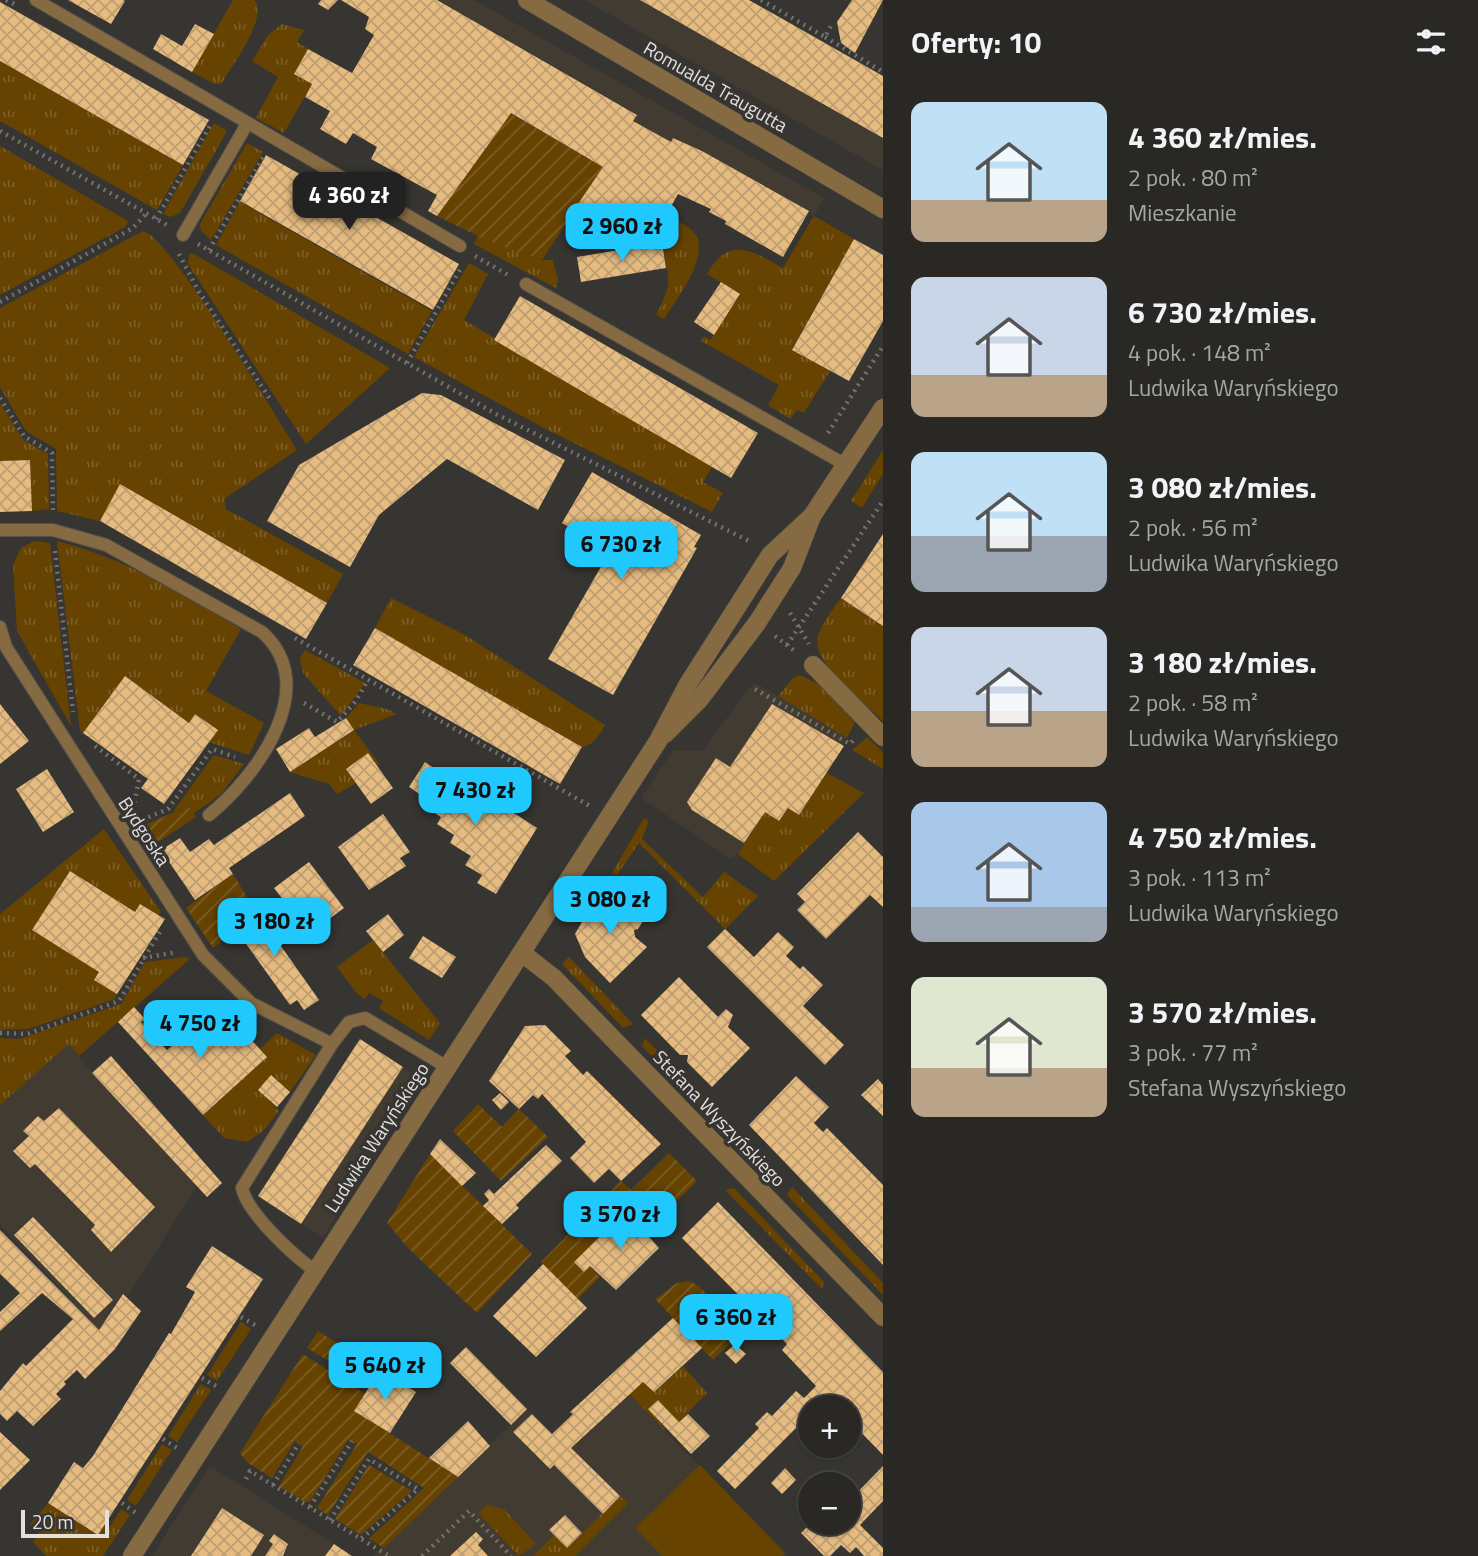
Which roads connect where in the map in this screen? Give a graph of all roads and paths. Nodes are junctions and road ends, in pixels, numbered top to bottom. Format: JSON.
{"nodes":[{"id":1,"x":36,"y":0,"type":"edge"},
{"id":2,"x":527,"y":0,"type":"edge"},
{"id":3,"x":761,"y":0,"type":"edge"},
{"id":4,"x":833,"y":22,"type":"dead end"},
{"id":5,"x":825,"y":37,"type":"junction"},
{"id":6,"x":883,"y":72,"type":"edge"},
{"id":7,"x":215,"y":118,"type":"dead end"},
{"id":8,"x":247,"y":124,"type":"junction"},
{"id":9,"x":0,"y":131,"type":"edge"},
{"id":10,"x":268,"y":149,"type":"dead end"},
{"id":11,"x":883,"y":209,"type":"edge"},
{"id":12,"x":146,"y":213,"type":"junction"},
{"id":13,"x":156,"y":219,"type":"junction"},
{"id":14,"x":181,"y":233,"type":"junction"},
{"id":15,"x":209,"y":250,"type":"junction"},
{"id":16,"x":465,"y":250,"type":"joint"},
{"id":17,"x":463,"y":264,"type":"dead end"},
{"id":18,"x":493,"y":267,"type":"dead end"},
{"id":19,"x":526,"y":284,"type":"dead end"},
{"id":20,"x":0,"y":302,"type":"edge"},
{"id":21,"x":883,"y":346,"type":"edge"},
{"id":22,"x":407,"y":363,"type":"junction"},
{"id":23,"x":0,"y":398,"type":"edge"},
{"id":24,"x":272,"y":402,"type":"dead end"},
{"id":25,"x":883,"y":408,"type":"edge"},
{"id":26,"x":818,"y":449,"type":"junction"},
{"id":27,"x":846,"y":465,"type":"junction"},
{"id":28,"x":883,"y":501,"type":"edge"},
{"id":29,"x":812,"y":516,"type":"junction"},
{"id":30,"x":0,"y":530,"type":"edge"},
{"id":31,"x":53,"y":530,"type":"junction"},
{"id":32,"x":755,"y":544,"type":"dead end"},
{"id":33,"x":776,"y":592,"type":"junction"},
{"id":34,"x":800,"y":626,"type":"junction"},
{"id":35,"x":0,"y":627,"type":"edge"},
{"id":36,"x":787,"y":645,"type":"dead end"},
{"id":37,"x":322,"y":654,"type":"dead end"},
{"id":38,"x":813,"y":665,"type":"joint"},
{"id":39,"x":368,"y":680,"type":"junction"},
{"id":40,"x":755,"y":689,"type":"dead end"},
{"id":41,"x":287,"y":694,"type":"junction"},
{"id":42,"x":74,"y":718,"type":"dead end"},
{"id":43,"x":868,"y":722,"type":"junction"},
{"id":44,"x":883,"y":737,"type":"edge"},
{"id":45,"x":86,"y":739,"type":"dead end"},
{"id":46,"x":658,"y":741,"type":"junction"},
{"id":47,"x":256,"y":763,"type":"junction"},
{"id":48,"x":590,"y":806,"type":"dead end"},
{"id":49,"x":209,"y":815,"type":"dead end"},
{"id":50,"x":125,"y":827,"type":"junction"},
{"id":51,"x":168,"y":919,"type":"dead end"},
{"id":52,"x":189,"y":950,"type":"dead end"},
{"id":53,"x":522,"y":953,"type":"junction"},
{"id":54,"x":143,"y":958,"type":"junction"},
{"id":55,"x":0,"y":1034,"type":"edge"},
{"id":56,"x":332,"y":1044,"type":"junction"},
{"id":57,"x":447,"y":1067,"type":"junction"},
{"id":58,"x":315,"y":1271,"type":"junction"},
{"id":59,"x":241,"y":1317,"type":"dead end"},
{"id":60,"x":883,"y":1317,"type":"edge"},
{"id":61,"x":258,"y":1327,"type":"dead end"},
{"id":62,"x":202,"y":1378,"type":"dead end"},
{"id":63,"x":219,"y":1388,"type":"dead end"},
{"id":64,"x":163,"y":1439,"type":"dead end"},
{"id":65,"x":352,"y":1441,"type":"dead end"},
{"id":66,"x":299,"y":1443,"type":"dead end"},
{"id":67,"x":179,"y":1450,"type":"dead end"},
{"id":68,"x":246,"y":1479,"type":"dead end"},
{"id":69,"x":273,"y":1485,"type":"junction"},
{"id":70,"x":122,"y":1503,"type":"dead end"},
{"id":71,"x":310,"y":1507,"type":"junction"},
{"id":72,"x":138,"y":1514,"type":"dead end"},
{"id":73,"x":330,"y":1520,"type":"junction"},
{"id":74,"x":361,"y":1539,"type":"junction"},
{"id":75,"x":132,"y":1556,"type":"edge"},
{"id":76,"x":389,"y":1556,"type":"edge"},
{"id":77,"x":422,"y":1556,"type":"edge"},
{"id":78,"x":511,"y":1556,"type":"edge"}],
"edges":[{"from":1,"to":8,"type":"lane"},
{"from":2,"to":11,"type":"street","name":"Romualda Traugutta"},
{"from":3,"to":5,"type":"path"},
{"from":4,"to":5,"type":"path"},
{"from":5,"to":6,"type":"path"},
{"from":7,"to":13,"type":"path"},
{"from":8,"to":14,"type":"lane"},
{"from":8,"to":16,"type":"lane"},
{"from":9,"to":12,"type":"path"},
{"from":10,"to":15,"type":"path"},
{"from":12,"to":13,"type":"path"},
{"from":12,"to":20,"type":"path"},
{"from":13,"to":14,"type":"path"},
{"from":14,"to":15,"type":"path"},
{"from":14,"to":24,"type":"path"},
{"from":15,"to":22,"type":"path"},
{"from":16,"to":18,"type":"path"},
{"from":17,"to":22,"type":"path"},
{"from":19,"to":26,"type":"lane"},
{"from":21,"to":26,"type":"path"},
{"from":22,"to":32,"type":"path"},
{"from":23,"to":31,"type":"path"},
{"from":25,"to":27,"type":"street","name":"Ludwika Waryńskiego"},
{"from":26,"to":27,"type":"lane"},
{"from":27,"to":29,"type":"street","name":"Ludwika Waryńskiego"},
{"from":28,"to":34,"type":"path"},
{"from":29,"to":33,"type":"street","name":"Ludwika Waryńskiego"},
{"from":29,"to":46,"type":"street","name":"Ludwika Waryńskiego"},
{"from":30,"to":31,"type":"lane"},
{"from":31,"to":41,"type":"lane"},
{"from":31,"to":42,"type":"path"},
{"from":33,"to":34,"type":"path"},
{"from":33,"to":46,"type":"street","name":"Ludwika Waryńskiego"},
{"from":34,"to":36,"type":"path"},
{"from":34,"to":38,"type":"path"},
{"from":35,"to":50,"type":"lane","name":"Bydgoska"},
{"from":37,"to":39,"type":"path"},
{"from":38,"to":43,"type":"street"},
{"from":39,"to":41,"type":"path"},
{"from":39,"to":48,"type":"path"},
{"from":40,"to":43,"type":"path"},
{"from":41,"to":47,"type":"lane"},
{"from":43,"to":44,"type":"street"},
{"from":45,"to":50,"type":"path"},
{"from":46,"to":53,"type":"street","name":"Ludwika Waryńskiego"},
{"from":47,"to":49,"type":"lane"},
{"from":47,"to":50,"type":"path"},
{"from":50,"to":56,"type":"lane","name":"Bydgoska"},
{"from":51,"to":54,"type":"path"},
{"from":52,"to":54,"type":"path"},
{"from":53,"to":57,"type":"street","name":"Ludwika Waryńskiego"},
{"from":53,"to":60,"type":"street","name":"Stefana Wyszyńskiego"},
{"from":54,"to":55,"type":"path"},
{"from":56,"to":57,"type":"lane"},
{"from":56,"to":58,"type":"lane"},
{"from":57,"to":58,"type":"street","name":"Ludwika Waryńskiego"},
{"from":58,"to":75,"type":"street","name":"Ludwika Waryńskiego"},
{"from":59,"to":61,"type":"path"},
{"from":62,"to":63,"type":"path"},
{"from":64,"to":67,"type":"path"},
{"from":65,"to":71,"type":"path"},
{"from":66,"to":69,"type":"path"},
{"from":68,"to":69,"type":"path"},
{"from":69,"to":71,"type":"path"},
{"from":70,"to":72,"type":"path"},
{"from":71,"to":73,"type":"path"},
{"from":73,"to":74,"type":"path"},
{"from":73,"to":74,"type":"path"},
{"from":74,"to":76,"type":"path"},
{"from":77,"to":78,"type":"path"}]}
